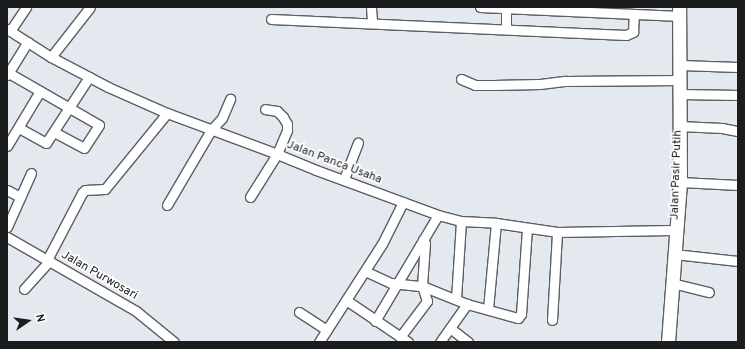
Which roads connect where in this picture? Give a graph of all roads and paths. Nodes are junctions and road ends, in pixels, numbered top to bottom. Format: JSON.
{"nodes":[{"id":1,"x":26,"y":7,"type":"edge"},
{"id":2,"x":90,"y":7,"type":"edge"},
{"id":3,"x":371,"y":7,"type":"edge"},
{"id":4,"x":480,"y":7,"type":"edge"},
{"id":5,"x":506,"y":9,"type":"junction"},
{"id":6,"x":680,"y":12,"type":"edge"},
{"id":7,"x":634,"y":14,"type":"junction"},
{"id":8,"x":271,"y":19,"type":"dead end"},
{"id":9,"x":372,"y":22,"type":"junction"},
{"id":10,"x":506,"y":29,"type":"junction"},
{"id":11,"x":9,"y":30,"type":"edge"},
{"id":12,"x":28,"y":42,"type":"junction"},
{"id":13,"x":51,"y":57,"type":"junction"},
{"id":14,"x":680,"y":65,"type":"junction"},
{"id":15,"x":738,"y":67,"type":"edge"},
{"id":16,"x":8,"y":73,"type":"edge"},
{"id":17,"x":89,"y":77,"type":"junction"},
{"id":18,"x":461,"y":79,"type":"dead end"},
{"id":19,"x":680,"y":80,"type":"junction"},
{"id":20,"x":40,"y":91,"type":"junction"},
{"id":21,"x":680,"y":94,"type":"junction"},
{"id":22,"x":738,"y":95,"type":"edge"},
{"id":23,"x":230,"y":99,"type":"dead end"},
{"id":24,"x":70,"y":107,"type":"junction"},
{"id":25,"x":266,"y":109,"type":"dead end"},
{"id":26,"x":167,"y":113,"type":"junction"},
{"id":27,"x":679,"y":126,"type":"junction"},
{"id":28,"x":19,"y":128,"type":"junction"},
{"id":29,"x":211,"y":130,"type":"junction"},
{"id":30,"x":738,"y":131,"type":"edge"},
{"id":31,"x":54,"y":132,"type":"junction"},
{"id":32,"x":358,"y":144,"type":"dead end"},
{"id":33,"x":7,"y":146,"type":"edge"},
{"id":34,"x":277,"y":154,"type":"junction"},
{"id":35,"x":31,"y":173,"type":"dead end"},
{"id":36,"x":344,"y":180,"type":"junction"},
{"id":37,"x":680,"y":182,"type":"junction"},
{"id":38,"x":738,"y":185,"type":"edge"},
{"id":39,"x":7,"y":190,"type":"edge"},
{"id":40,"x":250,"y":197,"type":"dead end"},
{"id":41,"x":20,"y":198,"type":"junction"},
{"id":42,"x":403,"y":202,"type":"junction"},
{"id":43,"x":167,"y":205,"type":"dead end"},
{"id":44,"x":438,"y":214,"type":"junction"},
{"id":45,"x":461,"y":221,"type":"junction"},
{"id":46,"x":496,"y":223,"type":"junction"},
{"id":47,"x":7,"y":227,"type":"edge"},
{"id":48,"x":527,"y":228,"type":"junction"},
{"id":49,"x":675,"y":230,"type":"junction"},
{"id":50,"x":557,"y":232,"type":"junction"},
{"id":51,"x":7,"y":237,"type":"edge"},
{"id":52,"x":423,"y":240,"type":"junction"},
{"id":53,"x":674,"y":254,"type":"junction"},
{"id":54,"x":412,"y":257,"type":"junction"},
{"id":55,"x":48,"y":260,"type":"junction"},
{"id":56,"x":738,"y":261,"type":"edge"},
{"id":57,"x":424,"y":262,"type":"junction"},
{"id":58,"x":365,"y":271,"type":"junction"},
{"id":59,"x":398,"y":283,"type":"junction"},
{"id":60,"x":672,"y":283,"type":"junction"},
{"id":61,"x":422,"y":286,"type":"junction"},
{"id":62,"x":24,"y":289,"type":"dead end"},
{"id":63,"x":709,"y":292,"type":"dead end"},
{"id":64,"x":456,"y":299,"type":"junction"},
{"id":65,"x":346,"y":300,"type":"junction"},
{"id":66,"x":467,"y":304,"type":"junction"},
{"id":67,"x":488,"y":309,"type":"junction"},
{"id":68,"x":299,"y":312,"type":"dead end"},
{"id":69,"x":552,"y":320,"type":"dead end"},
{"id":70,"x":375,"y":321,"type":"junction"},
{"id":71,"x":450,"y":328,"type":"junction"},
{"id":72,"x":327,"y":330,"type":"junction"},
{"id":73,"x":400,"y":337,"type":"junction"},
{"id":74,"x":174,"y":342,"type":"edge"},
{"id":75,"x":319,"y":342,"type":"edge"},
{"id":76,"x":408,"y":342,"type":"edge"},
{"id":77,"x":440,"y":342,"type":"edge"},
{"id":78,"x":468,"y":342,"type":"edge"},
{"id":79,"x":668,"y":342,"type":"edge"}],
"edges":[{"from":1,"to":11,"type":"street"},
{"from":2,"to":13,"type":"street"},
{"from":3,"to":9,"type":"street"},
{"from":4,"to":5,"type":"street"},
{"from":5,"to":7,"type":"street"},
{"from":5,"to":10,"type":"street"},
{"from":6,"to":7,"type":"street"},
{"from":6,"to":14,"type":"highway","name":"Jalan Pasir Putih"},
{"from":7,"to":10,"type":"street"},
{"from":8,"to":9,"type":"street"},
{"from":9,"to":10,"type":"street"},
{"from":11,"to":12,"type":"street","name":"Jalan Panca Usaha"},
{"from":12,"to":13,"type":"street","name":"Jalan Panca Usaha"},
{"from":12,"to":16,"type":"street"},
{"from":13,"to":17,"type":"street","name":"Jalan Panca Usaha"},
{"from":14,"to":15,"type":"street"},
{"from":14,"to":19,"type":"highway","name":"Jalan Pasir Putih"},
{"from":16,"to":20,"type":"street"},
{"from":17,"to":24,"type":"street"},
{"from":17,"to":26,"type":"street","name":"Jalan Panca Usaha"},
{"from":18,"to":19,"type":"street"},
{"from":19,"to":21,"type":"highway","name":"Jalan Pasir Putih"},
{"from":20,"to":24,"type":"street"},
{"from":20,"to":28,"type":"street"},
{"from":21,"to":22,"type":"street"},
{"from":21,"to":27,"type":"highway","name":"Jalan Pasir Putih"},
{"from":23,"to":29,"type":"street"},
{"from":24,"to":31,"type":"street"},
{"from":24,"to":31,"type":"street"},
{"from":25,"to":34,"type":"street"},
{"from":26,"to":29,"type":"street","name":"Jalan Panca Usaha"},
{"from":26,"to":55,"type":"street"},
{"from":27,"to":30,"type":"street"},
{"from":27,"to":37,"type":"highway","name":"Jalan Pasir Putih"},
{"from":28,"to":31,"type":"street"},
{"from":28,"to":33,"type":"street"},
{"from":29,"to":34,"type":"street","name":"Jalan Panca Usaha"},
{"from":29,"to":43,"type":"street"},
{"from":32,"to":36,"type":"street"},
{"from":34,"to":36,"type":"street","name":"Jalan Panca Usaha"},
{"from":34,"to":40,"type":"street"},
{"from":35,"to":41,"type":"street"},
{"from":36,"to":42,"type":"street","name":"Jalan Panca Usaha"},
{"from":37,"to":38,"type":"street"},
{"from":37,"to":49,"type":"highway","name":"Jalan Pasir Putih"},
{"from":39,"to":41,"type":"street"},
{"from":41,"to":47,"type":"street"},
{"from":42,"to":44,"type":"street","name":"Jalan Panca Usaha"},
{"from":42,"to":58,"type":"street"},
{"from":44,"to":45,"type":"street","name":"Jalan Panca Usaha"},
{"from":44,"to":52,"type":"street"},
{"from":45,"to":46,"type":"street","name":"Jalan Panca Usaha"},
{"from":45,"to":64,"type":"street"},
{"from":46,"to":48,"type":"street","name":"Jalan Panca Usaha"},
{"from":46,"to":67,"type":"street"},
{"from":48,"to":50,"type":"street","name":"Jalan Panca Usaha"},
{"from":48,"to":67,"type":"street"},
{"from":49,"to":50,"type":"street","name":"Jalan Panca Usaha"},
{"from":49,"to":53,"type":"highway","name":"Jalan Pasir Putih"},
{"from":50,"to":69,"type":"street"},
{"from":51,"to":55,"type":"street","name":"Jalan Purwosari"},
{"from":52,"to":54,"type":"street"},
{"from":52,"to":57,"type":"street"},
{"from":53,"to":56,"type":"street"},
{"from":53,"to":60,"type":"highway","name":"Jalan Pasir Putih"},
{"from":54,"to":57,"type":"street"},
{"from":54,"to":59,"type":"street"},
{"from":55,"to":62,"type":"street"},
{"from":55,"to":74,"type":"street","name":"Jalan Purwosari"},
{"from":57,"to":61,"type":"street"},
{"from":58,"to":59,"type":"street"},
{"from":58,"to":65,"type":"street"},
{"from":59,"to":61,"type":"street"},
{"from":59,"to":70,"type":"street"},
{"from":60,"to":63,"type":"street"},
{"from":60,"to":79,"type":"highway","name":"Jalan Pasir Putih"},
{"from":61,"to":64,"type":"street"},
{"from":61,"to":73,"type":"street"},
{"from":64,"to":66,"type":"street"},
{"from":65,"to":70,"type":"street"},
{"from":65,"to":72,"type":"street"},
{"from":66,"to":67,"type":"street"},
{"from":66,"to":71,"type":"street"},
{"from":68,"to":72,"type":"street"},
{"from":70,"to":73,"type":"street"},
{"from":71,"to":77,"type":"street"},
{"from":71,"to":78,"type":"street"},
{"from":72,"to":75,"type":"street"},
{"from":73,"to":76,"type":"street"}]}
